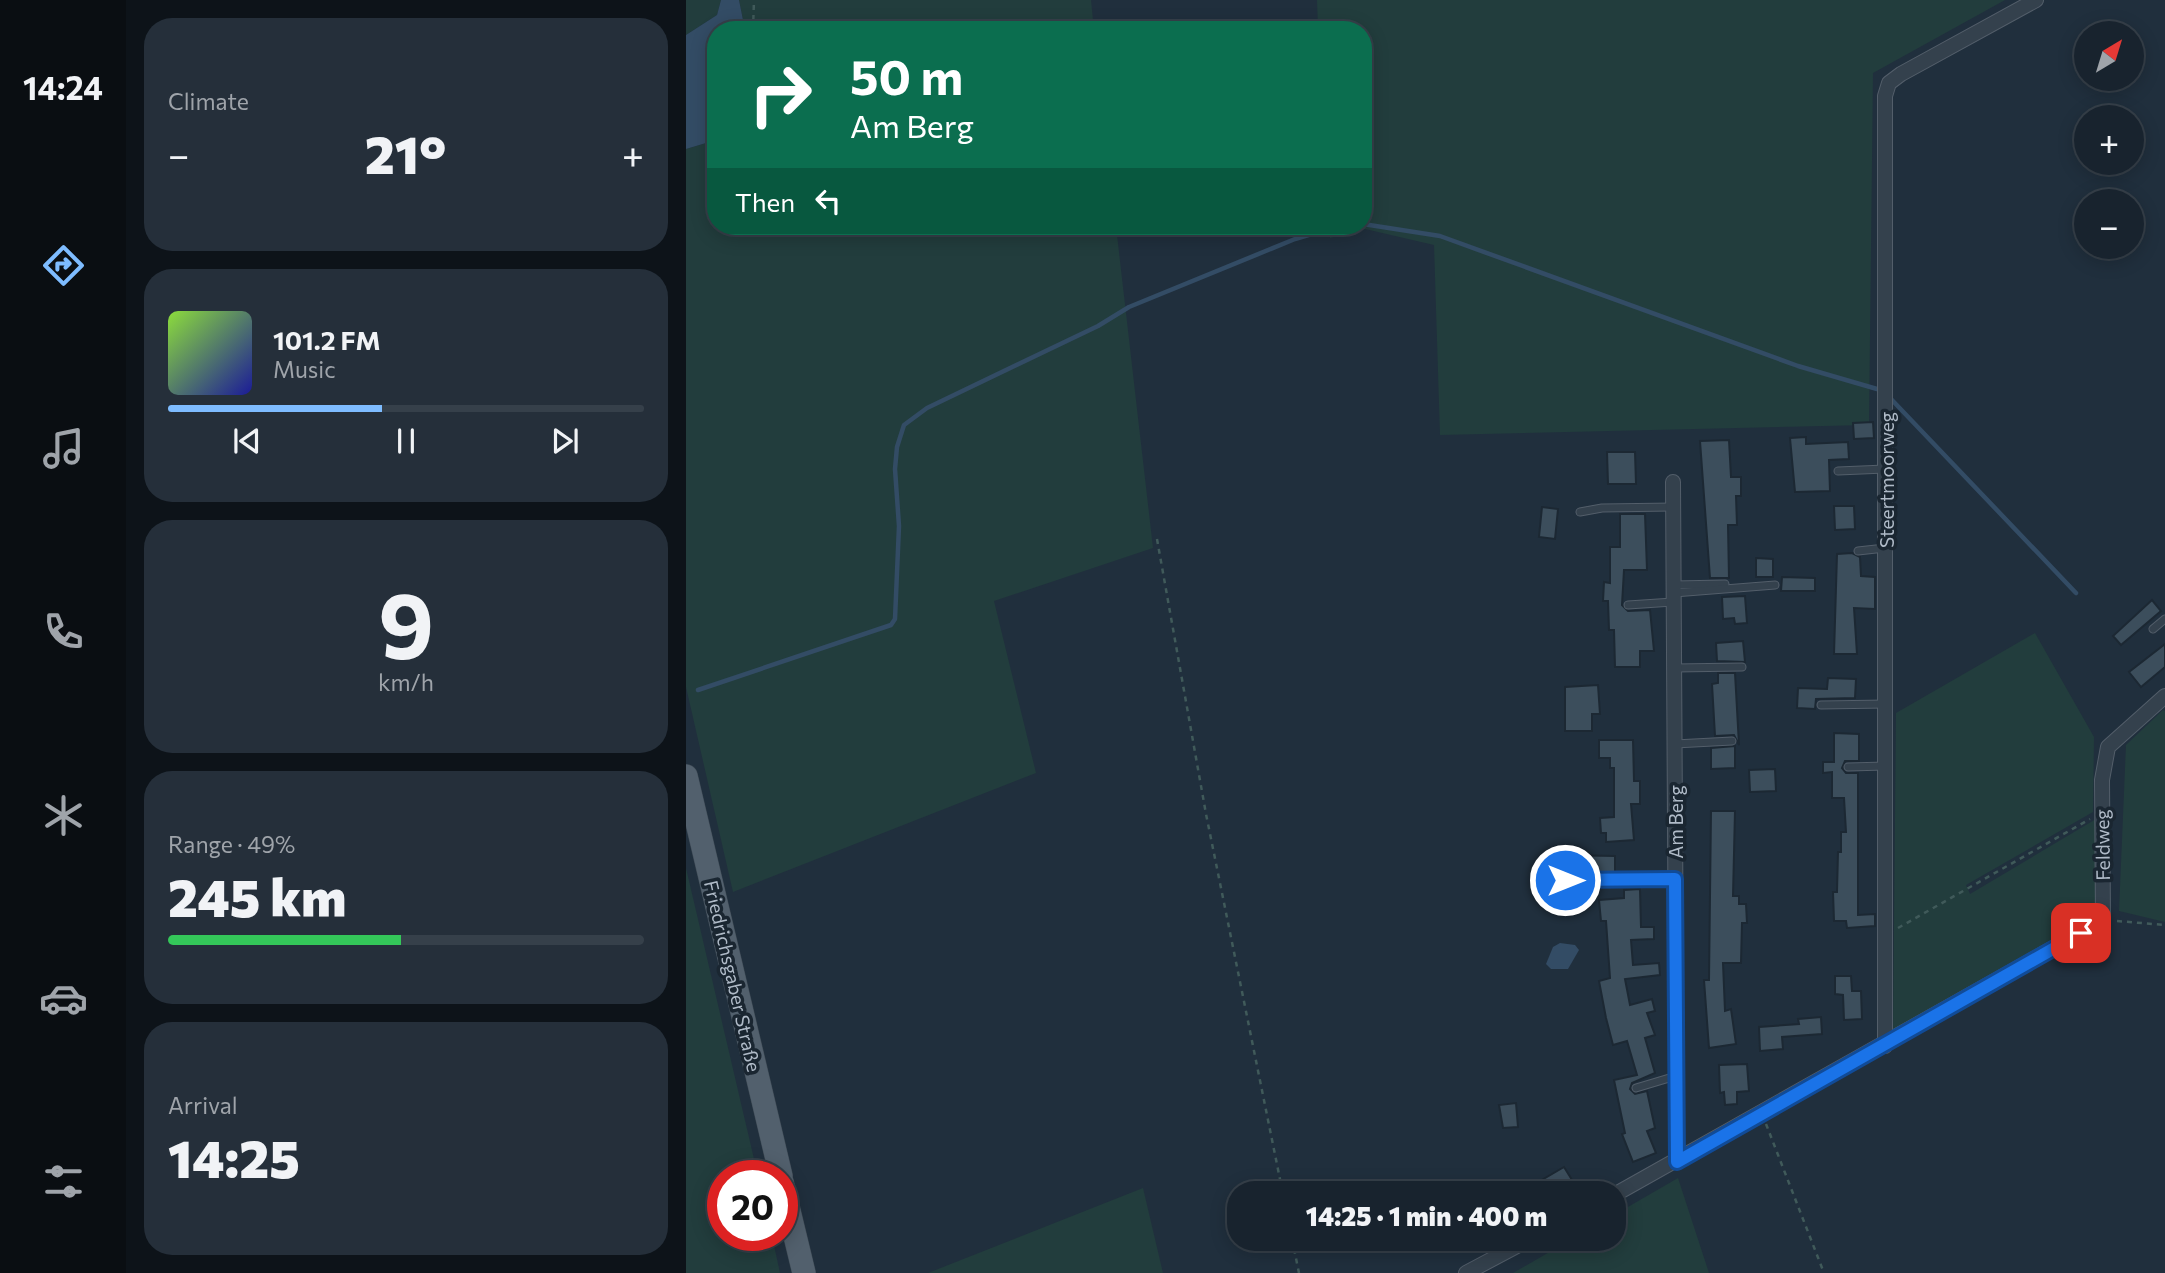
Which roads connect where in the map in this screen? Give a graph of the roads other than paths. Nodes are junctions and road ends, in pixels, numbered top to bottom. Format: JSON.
{"nodes":[{"id":1,"x":2036,"y":0,"type":"edge"},
{"id":2,"x":1886,"y":469,"type":"junction"},
{"id":3,"x":1838,"y":471,"type":"dead end"},
{"id":4,"x":1673,"y":482,"type":"dead end"},
{"id":5,"x":1673,"y":507,"type":"junction"},
{"id":6,"x":1580,"y":512,"type":"dead end"},
{"id":7,"x":1886,"y":548,"type":"junction"},
{"id":8,"x":1858,"y":551,"type":"dead end"},
{"id":9,"x":1725,"y":584,"type":"dead end"},
{"id":10,"x":1776,"y":585,"type":"dead end"},
{"id":11,"x":1674,"y":593,"type":"junction"},
{"id":12,"x":1628,"y":605,"type":"dead end"},
{"id":13,"x":2165,"y":619,"type":"edge"},
{"id":14,"x":2153,"y":629,"type":"dead end"},
{"id":15,"x":1742,"y":667,"type":"dead end"},
{"id":16,"x":1674,"y":668,"type":"junction"},
{"id":17,"x":2165,"y":696,"type":"edge"},
{"id":18,"x":1886,"y":704,"type":"junction"},
{"id":19,"x":1821,"y":705,"type":"dead end"},
{"id":20,"x":1732,"y":741,"type":"dead end"},
{"id":21,"x":1675,"y":744,"type":"junction"},
{"id":22,"x":1886,"y":766,"type":"junction"},
{"id":23,"x":1848,"y":767,"type":"dead end"},
{"id":24,"x":686,"y":776,"type":"edge"},
{"id":25,"x":1675,"y":879,"type":"junction"},
{"id":26,"x":1565,"y":880,"type":"dead end"},
{"id":27,"x":1885,"y":1046,"type":"junction"},
{"id":28,"x":1676,"y":1076,"type":"junction"},
{"id":29,"x":1636,"y":1088,"type":"dead end"},
{"id":30,"x":777,"y":1160,"type":"edge"},
{"id":31,"x":1677,"y":1162,"type":"junction"},
{"id":32,"x":1626,"y":1189,"type":"edge"},
{"id":33,"x":798,"y":1248,"type":"edge"},
{"id":34,"x":1507,"y":1251,"type":"edge"},
{"id":35,"x":804,"y":1273,"type":"edge"},
{"id":36,"x":1466,"y":1273,"type":"edge"}],
"edges":[{"from":1,"to":2,"type":"street","name":"Steertmoorweg"},
{"from":2,"to":3,"type":"lane"},
{"from":2,"to":7,"type":"street","name":"Steertmoorweg"},
{"from":4,"to":5,"type":"street","name":"Am Berg"},
{"from":5,"to":6,"type":"lane"},
{"from":5,"to":11,"type":"street","name":"Am Berg"},
{"from":7,"to":8,"type":"lane"},
{"from":7,"to":18,"type":"street","name":"Steertmoorweg"},
{"from":9,"to":11,"type":"lane"},
{"from":10,"to":11,"type":"lane"},
{"from":11,"to":12,"type":"lane"},
{"from":11,"to":16,"type":"street","name":"Am Berg"},
{"from":13,"to":14,"type":"lane"},
{"from":15,"to":16,"type":"lane"},
{"from":16,"to":21,"type":"street","name":"Am Berg"},
{"from":17,"to":27,"type":"street","name":"Feldweg"},
{"from":18,"to":19,"type":"lane"},
{"from":18,"to":22,"type":"street","name":"Steertmoorweg"},
{"from":20,"to":21,"type":"lane"},
{"from":21,"to":25,"type":"street","name":"Am Berg"},
{"from":22,"to":23,"type":"lane"},
{"from":22,"to":27,"type":"street","name":"Steertmoorweg"},
{"from":24,"to":30,"type":"main road","name":"Friedrichsgaber Straße"},
{"from":25,"to":26,"type":"lane"},
{"from":25,"to":28,"type":"street","name":"Am Berg"},
{"from":27,"to":31,"type":"street"},
{"from":28,"to":29,"type":"lane"},
{"from":28,"to":31,"type":"street","name":"Am Berg"},
{"from":31,"to":32,"type":"street"},
{"from":33,"to":35,"type":"main road"},
{"from":34,"to":36,"type":"street"}]}
